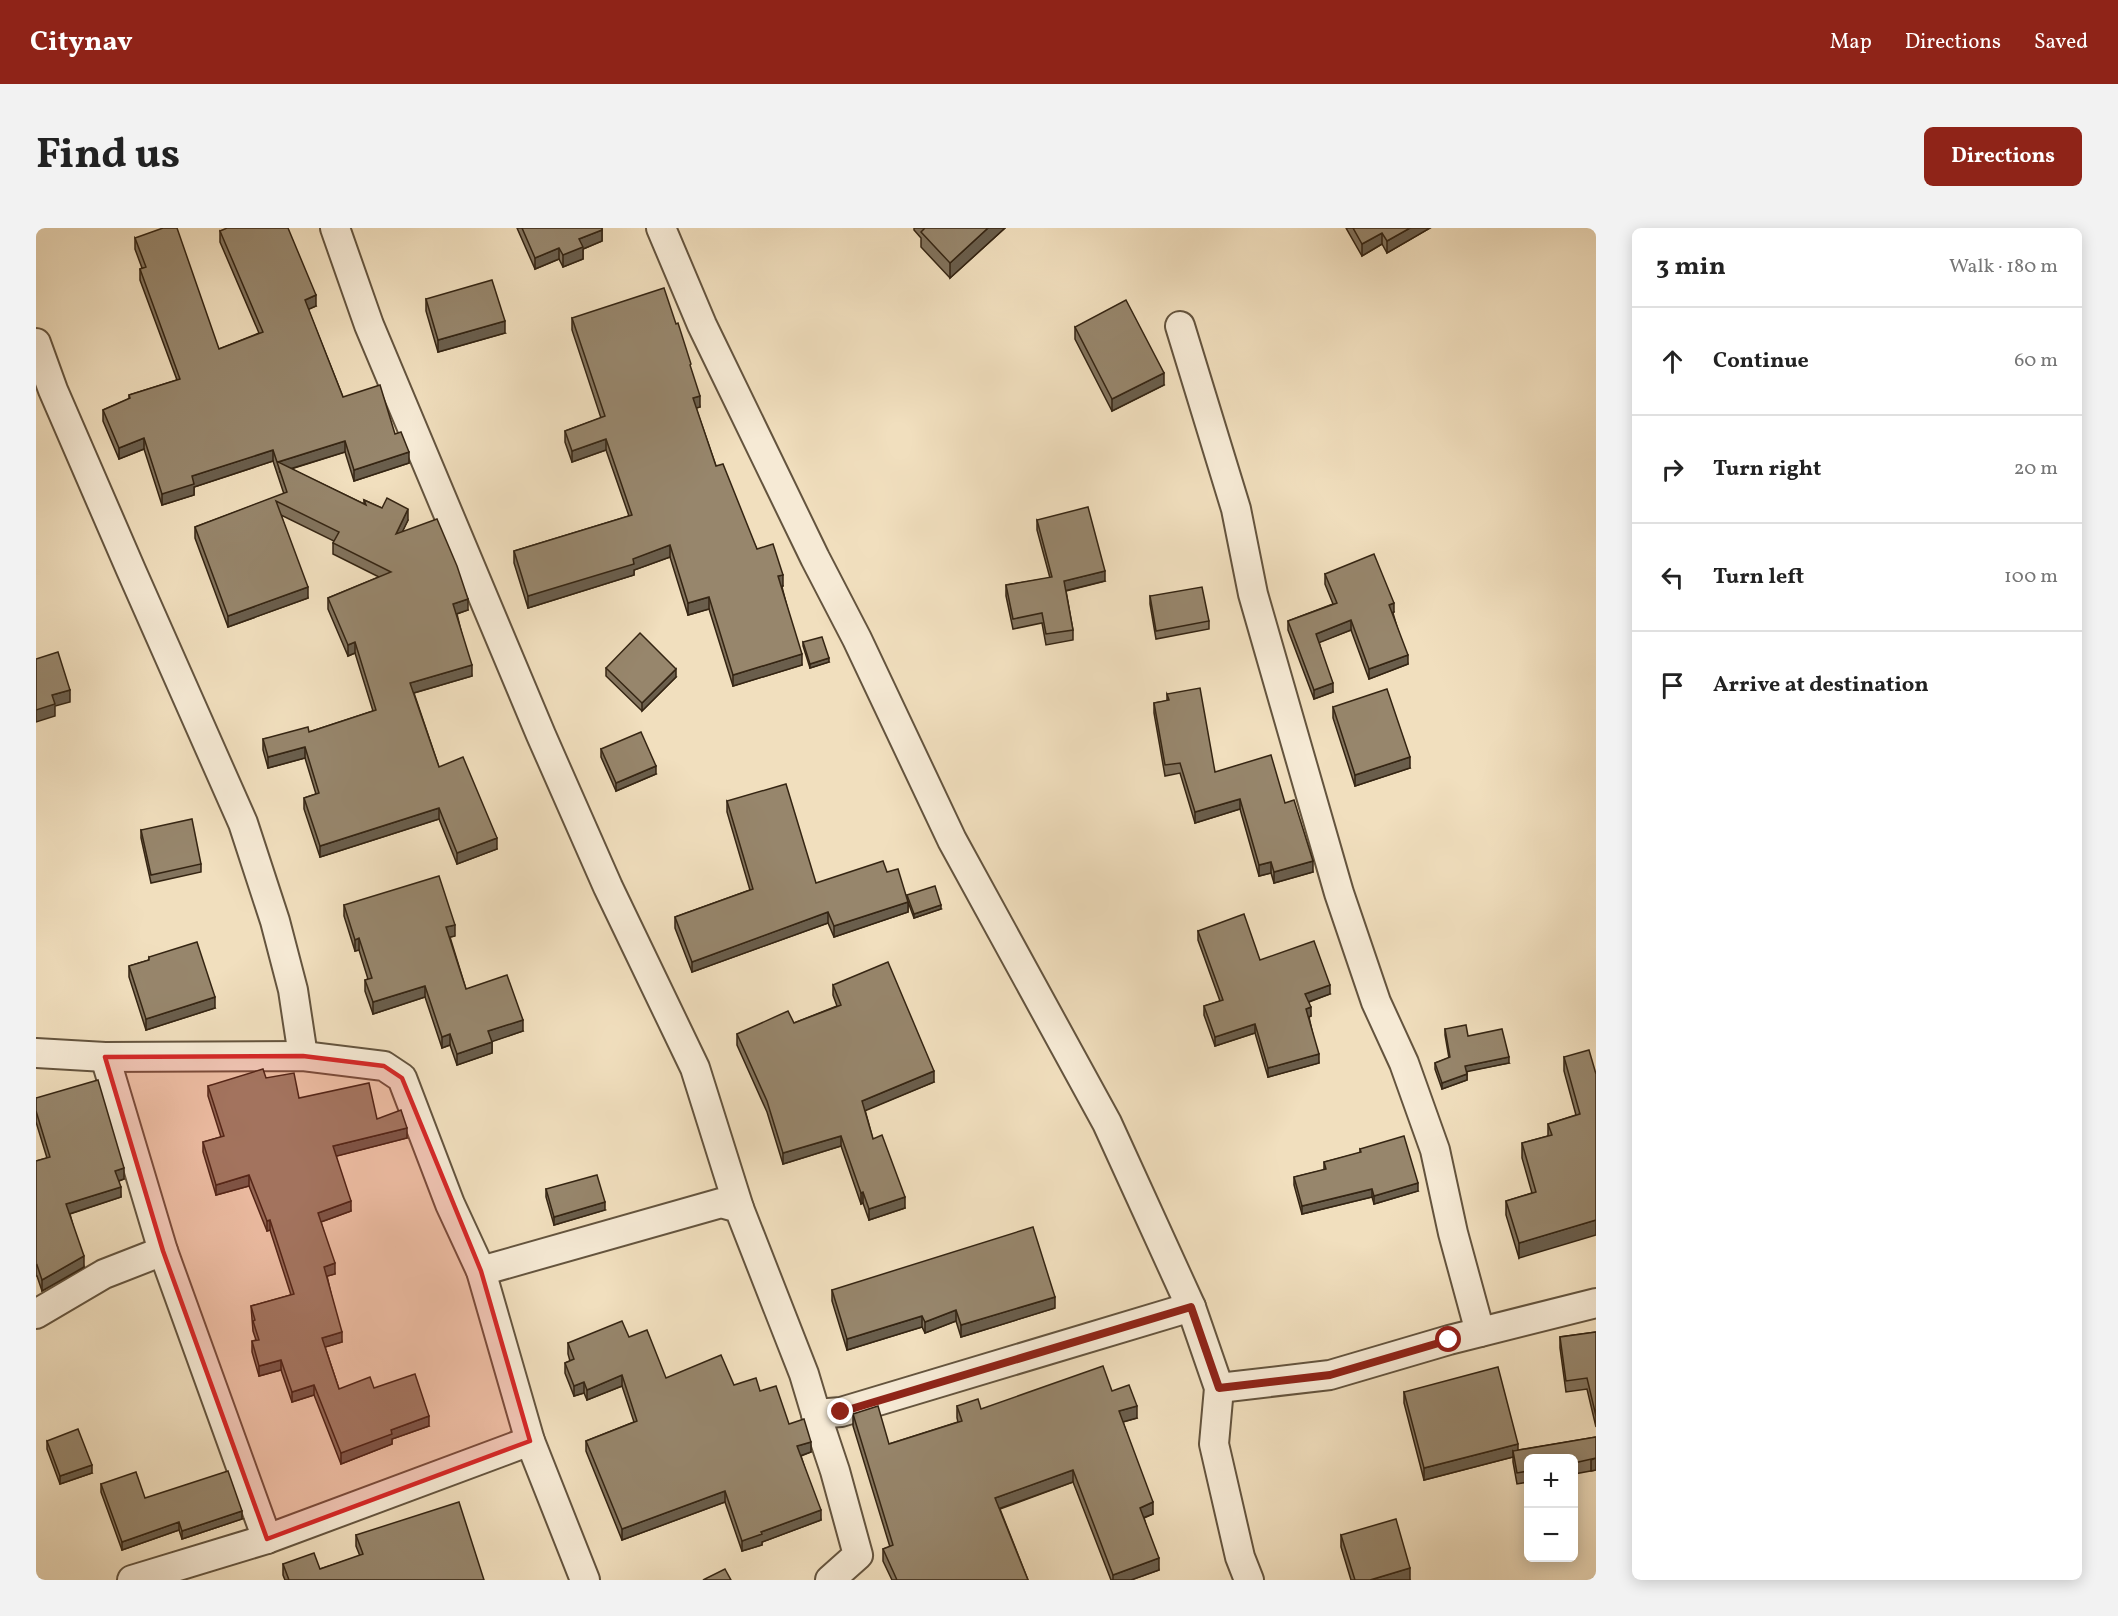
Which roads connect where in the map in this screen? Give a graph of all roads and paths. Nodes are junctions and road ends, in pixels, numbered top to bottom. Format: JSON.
{"nodes":[{"id":1,"x":335,"y":228,"type":"edge"},
{"id":2,"x":661,"y":228,"type":"edge"},
{"id":3,"x":1180,"y":326,"type":"dead end"},
{"id":4,"x":36,"y":344,"type":"edge"},
{"id":5,"x":36,"y":1053,"type":"edge"},
{"id":6,"x":303,"y":1056,"type":"junction"},
{"id":7,"x":105,"y":1057,"type":"junction"},
{"id":8,"x":739,"y":1208,"type":"junction"},
{"id":9,"x":163,"y":1251,"type":"junction"},
{"id":10,"x":481,"y":1271,"type":"junction"},
{"id":11,"x":1596,"y":1303,"type":"edge"},
{"id":12,"x":1191,"y":1307,"type":"junction"},
{"id":13,"x":36,"y":1314,"type":"edge"},
{"id":14,"x":1480,"y":1332,"type":"junction"},
{"id":15,"x":1219,"y":1388,"type":"junction"},
{"id":16,"x":816,"y":1414,"type":"junction"},
{"id":17,"x":530,"y":1441,"type":"junction"},
{"id":18,"x":267,"y":1539,"type":"junction"},
{"id":19,"x":132,"y":1580,"type":"edge"},
{"id":20,"x":585,"y":1580,"type":"edge"},
{"id":21,"x":830,"y":1580,"type":"edge"},
{"id":22,"x":1249,"y":1580,"type":"edge"}],
"edges":[{"from":1,"to":8,"type":"street"},
{"from":2,"to":12,"type":"street"},
{"from":3,"to":14,"type":"street"},
{"from":4,"to":6,"type":"street"},
{"from":5,"to":7,"type":"street"},
{"from":6,"to":7,"type":"street"},
{"from":6,"to":10,"type":"street"},
{"from":7,"to":9,"type":"street"},
{"from":8,"to":10,"type":"street"},
{"from":8,"to":16,"type":"street"},
{"from":9,"to":13,"type":"street"},
{"from":9,"to":18,"type":"street"},
{"from":10,"to":17,"type":"street"},
{"from":11,"to":14,"type":"street"},
{"from":12,"to":15,"type":"street"},
{"from":12,"to":16,"type":"street"},
{"from":14,"to":15,"type":"street"},
{"from":15,"to":22,"type":"street"},
{"from":16,"to":21,"type":"street"},
{"from":17,"to":18,"type":"street"},
{"from":17,"to":20,"type":"street"},
{"from":18,"to":19,"type":"street"}]}
